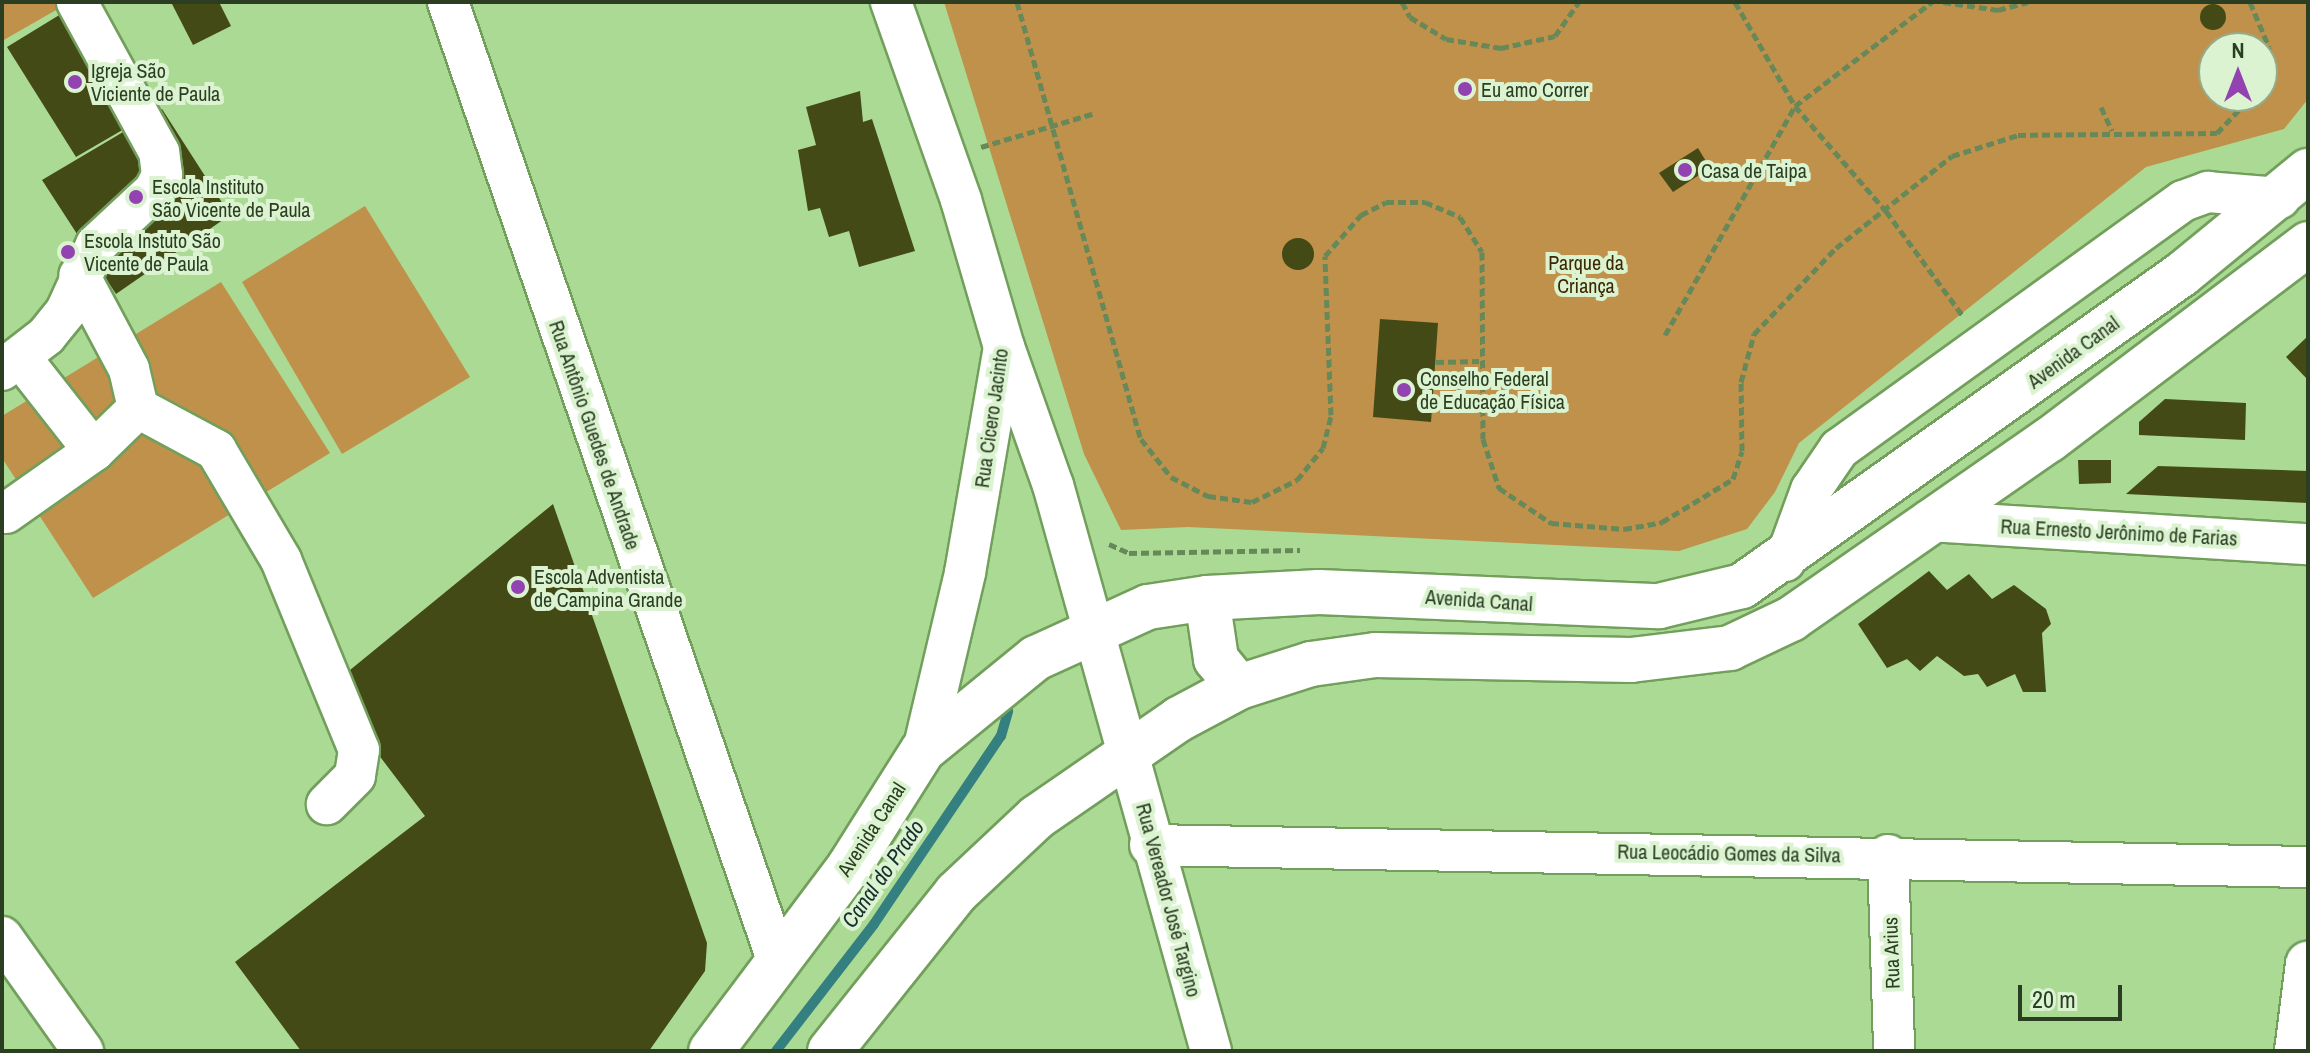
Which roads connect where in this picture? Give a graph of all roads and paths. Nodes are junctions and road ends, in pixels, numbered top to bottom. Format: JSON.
{"nodes":[{"id":1,"x":77,"y":2,"type":"edge"},
{"id":2,"x":448,"y":2,"type":"edge"},
{"id":3,"x":891,"y":2,"type":"edge"},
{"id":4,"x":1017,"y":2,"type":"edge"},
{"id":5,"x":1402,"y":2,"type":"edge"},
{"id":6,"x":1579,"y":2,"type":"edge"},
{"id":7,"x":1735,"y":2,"type":"edge"},
{"id":8,"x":1932,"y":2,"type":"edge"},
{"id":9,"x":1943,"y":2,"type":"edge"},
{"id":10,"x":2028,"y":2,"type":"edge"},
{"id":11,"x":2250,"y":2,"type":"edge"},
{"id":12,"x":2263,"y":32,"type":"edge"},
{"id":13,"x":1795,"y":106,"type":"junction"},
{"id":14,"x":2101,"y":107,"type":"dead end"},
{"id":15,"x":2237,"y":112,"type":"edge"},
{"id":16,"x":1095,"y":113,"type":"dead end"},
{"id":17,"x":1053,"y":129,"type":"junction"},
{"id":18,"x":2112,"y":131,"type":"junction"},
{"id":19,"x":946,"y":160,"type":"junction"},
{"id":20,"x":2294,"y":184,"type":"edge"},
{"id":21,"x":1886,"y":211,"type":"junction"},
{"id":22,"x":2305,"y":249,"type":"edge"},
{"id":23,"x":79,"y":275,"type":"junction"},
{"id":24,"x":1665,"y":335,"type":"dead end"},
{"id":25,"x":1982,"y":346,"type":"junction"},
{"id":26,"x":1004,"y":347,"type":"junction"},
{"id":27,"x":1479,"y":361,"type":"junction"},
{"id":28,"x":1436,"y":362,"type":"dead end"},
{"id":29,"x":11,"y":364,"type":"edge"},
{"id":30,"x":138,"y":408,"type":"junction"},
{"id":31,"x":94,"y":451,"type":"junction"},
{"id":32,"x":6,"y":513,"type":"dead end"},
{"id":33,"x":1929,"y":521,"type":"junction"},
{"id":34,"x":1101,"y":535,"type":"dead end"},
{"id":35,"x":2308,"y":544,"type":"edge"},
{"id":36,"x":1305,"y":550,"type":"dead end"},
{"id":37,"x":1785,"y":561,"type":"junction"},
{"id":38,"x":1207,"y":598,"type":"junction"},
{"id":39,"x":1093,"y":629,"type":"junction"},
{"id":40,"x":1239,"y":687,"type":"junction"},
{"id":41,"x":923,"y":750,"type":"junction"},
{"id":42,"x":1128,"y":750,"type":"junction"},
{"id":43,"x":327,"y":804,"type":"dead end"},
{"id":44,"x":1150,"y":845,"type":"junction"},
{"id":45,"x":1888,"y":855,"type":"junction"},
{"id":46,"x":2308,"y":867,"type":"edge"},
{"id":47,"x":2,"y":937,"type":"edge"},
{"id":48,"x":776,"y":957,"type":"junction"},
{"id":49,"x":2308,"y":964,"type":"edge"},
{"id":50,"x":83,"y":1051,"type":"edge"},
{"id":51,"x":711,"y":1051,"type":"edge"},
{"id":52,"x":830,"y":1051,"type":"edge"},
{"id":53,"x":1211,"y":1051,"type":"edge"},
{"id":54,"x":1894,"y":1051,"type":"edge"},
{"id":55,"x":2297,"y":1051,"type":"edge"}],
"edges":[{"from":1,"to":23,"type":"street"},
{"from":2,"to":48,"type":"street","name":"Rua Antônio Guedes de Andrade"},
{"from":3,"to":19,"type":"street","name":"Rua Cicero Jacinto"},
{"from":4,"to":17,"type":"path"},
{"from":5,"to":6,"type":"path"},
{"from":7,"to":13,"type":"path"},
{"from":8,"to":13,"type":"path"},
{"from":9,"to":10,"type":"path"},
{"from":11,"to":12,"type":"path"},
{"from":13,"to":21,"type":"path"},
{"from":13,"to":24,"type":"path"},
{"from":14,"to":18,"type":"path"},
{"from":15,"to":18,"type":"path"},
{"from":16,"to":17,"type":"path"},
{"from":17,"to":19,"type":"path"},
{"from":17,"to":27,"type":"path"},
{"from":18,"to":21,"type":"path"},
{"from":19,"to":26,"type":"street","name":"Rua Cicero Jacinto"},
{"from":20,"to":25,"type":"street"},
{"from":20,"to":37,"type":"main road","name":"Avenida Canal"},
{"from":21,"to":25,"type":"path"},
{"from":21,"to":27,"type":"path"},
{"from":22,"to":33,"type":"main road"},
{"from":23,"to":29,"type":"street"},
{"from":23,"to":30,"type":"street"},
{"from":25,"to":37,"type":"street"},
{"from":26,"to":39,"type":"street"},
{"from":26,"to":41,"type":"street","name":"Rua Cicero Jacinto"},
{"from":27,"to":28,"type":"path"},
{"from":29,"to":31,"type":"street"},
{"from":30,"to":31,"type":"street"},
{"from":30,"to":43,"type":"street"},
{"from":31,"to":32,"type":"street"},
{"from":33,"to":35,"type":"street","name":"Rua Ernesto Jerônimo de Farias"},
{"from":33,"to":40,"type":"main road"},
{"from":34,"to":36,"type":"path"},
{"from":37,"to":38,"type":"main road","name":"Avenida Canal"},
{"from":38,"to":39,"type":"main road","name":"Avenida Canal"},
{"from":38,"to":40,"type":"main road"},
{"from":39,"to":41,"type":"main road","name":"Avenida Canal"},
{"from":39,"to":42,"type":"street","name":"Rua Vereador José Targino"},
{"from":40,"to":42,"type":"main road"},
{"from":41,"to":48,"type":"main road","name":"Avenida Canal"},
{"from":42,"to":44,"type":"street","name":"Rua Vereador José Targino"},
{"from":42,"to":52,"type":"main road"},
{"from":44,"to":45,"type":"street","name":"Rua Leocádio Gomes da Silva"},
{"from":44,"to":53,"type":"street","name":"Rua Vereador José Targino"},
{"from":45,"to":46,"type":"street","name":"Rua Leocádio Gomes da Silva"},
{"from":45,"to":54,"type":"street","name":"Rua Arius"},
{"from":47,"to":50,"type":"street"},
{"from":48,"to":51,"type":"main road","name":"Avenida Canal"},
{"from":49,"to":55,"type":"main road"}]}
